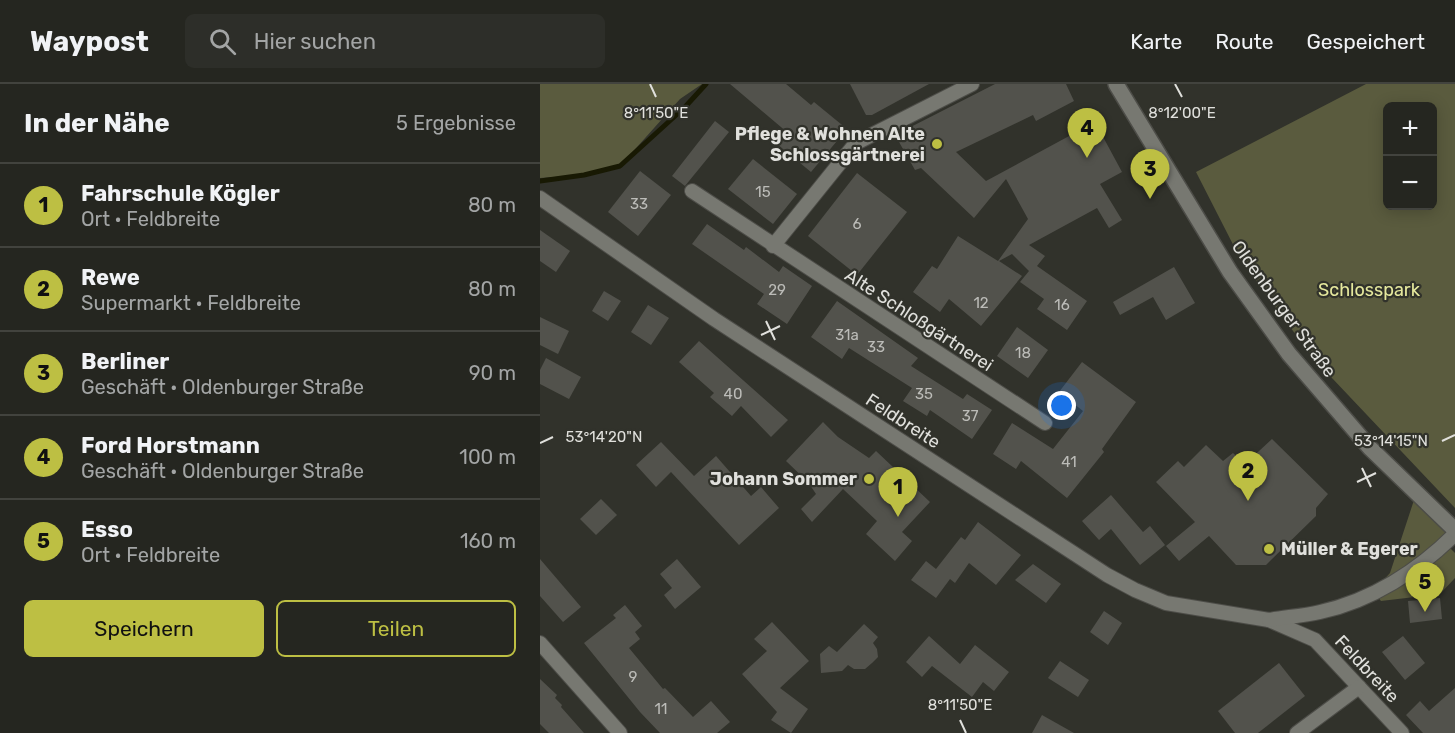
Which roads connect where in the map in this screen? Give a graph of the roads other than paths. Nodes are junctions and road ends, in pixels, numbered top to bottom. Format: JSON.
{"nodes":[{"id":1,"x":972,"y":84,"type":"edge"},
{"id":2,"x":1116,"y":84,"type":"edge"},
{"id":3,"x":692,"y":191,"type":"dead end"},
{"id":4,"x":540,"y":198,"type":"edge"},
{"id":5,"x":773,"y":246,"type":"junction"},
{"id":6,"x":1045,"y":423,"type":"dead end"},
{"id":7,"x":1455,"y":532,"type":"edge"},
{"id":8,"x":1269,"y":620,"type":"junction"},
{"id":9,"x":540,"y":643,"type":"edge"},
{"id":10,"x":1359,"y":687,"type":"junction"},
{"id":11,"x":620,"y":733,"type":"edge"},
{"id":12,"x":1297,"y":733,"type":"edge"},
{"id":13,"x":1402,"y":733,"type":"edge"}],
"edges":[{"from":1,"to":5,"type":"street"},
{"from":2,"to":7,"type":"street","name":"Oldenburger Straße"},
{"from":3,"to":5,"type":"street","name":"Alte Schloßgärtnerei"},
{"from":4,"to":8,"type":"street","name":"Feldbreite"},
{"from":5,"to":6,"type":"street","name":"Alte Schloßgärtnerei"},
{"from":7,"to":8,"type":"street","name":"Feldbreite"},
{"from":8,"to":10,"type":"street","name":"Feldbreite"},
{"from":9,"to":11,"type":"street"},
{"from":10,"to":12,"type":"street"},
{"from":10,"to":13,"type":"street","name":"Feldbreite"}]}
